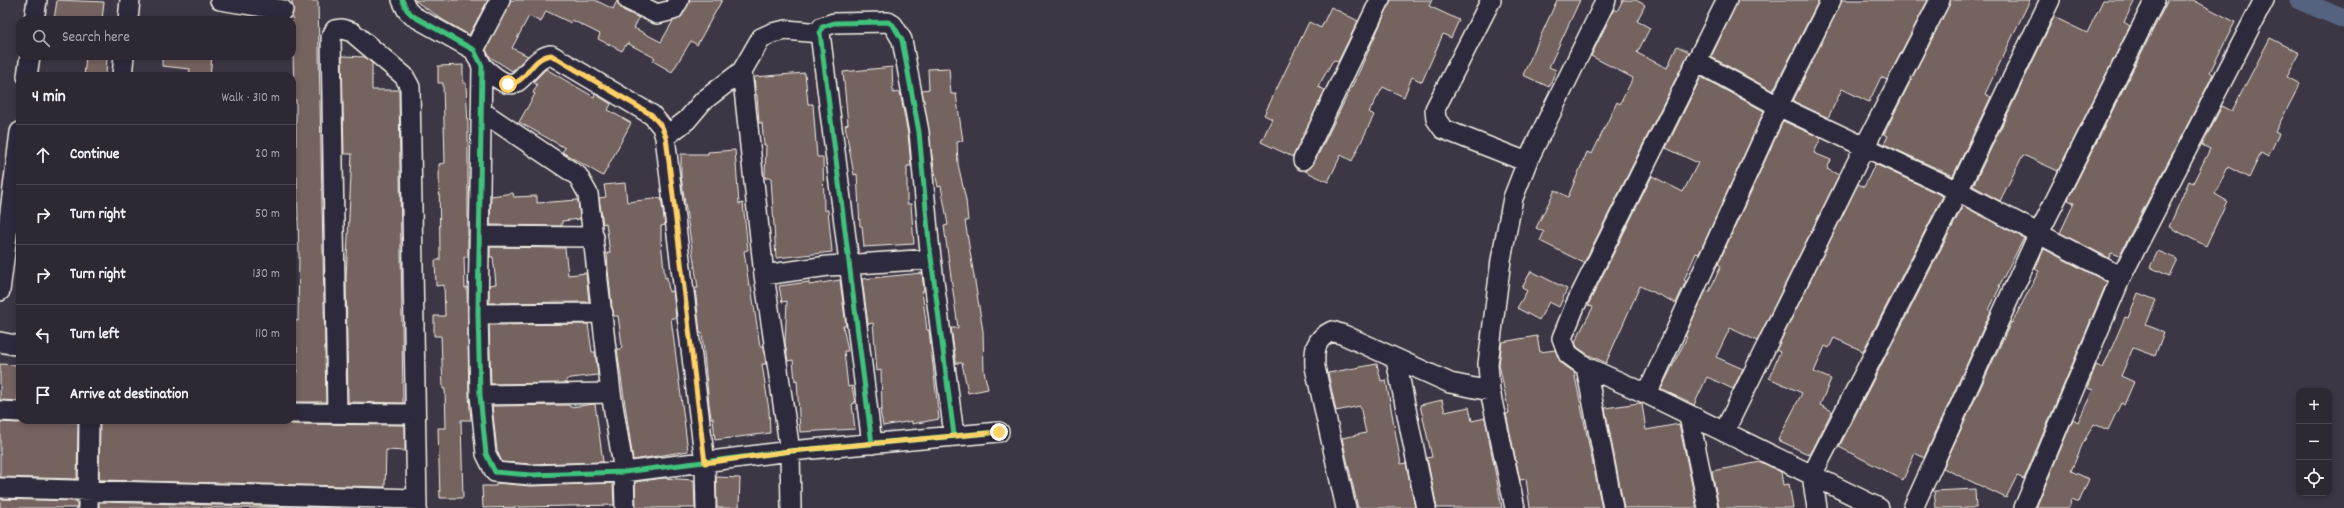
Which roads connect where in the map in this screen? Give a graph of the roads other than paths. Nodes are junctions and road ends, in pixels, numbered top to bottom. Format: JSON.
{"nodes":[{"id":1,"x":37,"y":0,"type":"edge"},
{"id":2,"x":130,"y":0,"type":"edge"},
{"id":3,"x":220,"y":0,"type":"edge"},
{"id":4,"x":402,"y":0,"type":"edge"},
{"id":5,"x":500,"y":0,"type":"edge"},
{"id":6,"x":628,"y":0,"type":"edge"},
{"id":7,"x":679,"y":0,"type":"edge"},
{"id":8,"x":1380,"y":0,"type":"edge"},
{"id":9,"x":1491,"y":0,"type":"edge"},
{"id":10,"x":1606,"y":0,"type":"edge"},
{"id":11,"x":1727,"y":0,"type":"edge"},
{"id":12,"x":1831,"y":0,"type":"edge"},
{"id":13,"x":1940,"y":0,"type":"edge"},
{"id":14,"x":2050,"y":0,"type":"edge"},
{"id":15,"x":2155,"y":0,"type":"edge"},
{"id":16,"x":2264,"y":0,"type":"edge"},
{"id":17,"x":282,"y":10,"type":"dead end"},
{"id":18,"x":35,"y":16,"type":"edge"},
{"id":19,"x":128,"y":16,"type":"edge"},
{"id":20,"x":820,"y":33,"type":"junction"},
{"id":21,"x":478,"y":58,"type":"junction"},
{"id":22,"x":29,"y":60,"type":"edge"},
{"id":23,"x":124,"y":60,"type":"edge"},
{"id":24,"x":1697,"y":62,"type":"junction"},
{"id":25,"x":28,"y":72,"type":"edge"},
{"id":26,"x":122,"y":72,"type":"edge"},
{"id":27,"x":742,"y":72,"type":"junction"},
{"id":28,"x":1778,"y":106,"type":"junction"},
{"id":29,"x":481,"y":111,"type":"junction"},
{"id":30,"x":666,"y":137,"type":"junction"},
{"id":31,"x":1865,"y":146,"type":"junction"},
{"id":32,"x":1303,"y":160,"type":"dead end"},
{"id":33,"x":1527,"y":162,"type":"junction"},
{"id":34,"x":16,"y":164,"type":"edge"},
{"id":35,"x":1958,"y":191,"type":"junction"},
{"id":36,"x":2039,"y":233,"type":"junction"},
{"id":37,"x":481,"y":236,"type":"junction"},
{"id":38,"x":594,"y":237,"type":"junction"},
{"id":39,"x":931,"y":259,"type":"junction"},
{"id":40,"x":850,"y":264,"type":"junction"},
{"id":41,"x":764,"y":275,"type":"junction"},
{"id":42,"x":2121,"y":277,"type":"junction"},
{"id":43,"x":0,"y":291,"type":"edge"},
{"id":44,"x":603,"y":313,"type":"junction"},
{"id":45,"x":478,"y":314,"type":"junction"},
{"id":46,"x":0,"y":342,"type":"edge"},
{"id":47,"x":16,"y":345,"type":"edge"},
{"id":48,"x":1396,"y":360,"type":"junction"},
{"id":49,"x":1586,"y":367,"type":"junction"},
{"id":50,"x":1490,"y":392,"type":"junction"},
{"id":51,"x":611,"y":393,"type":"junction"},
{"id":52,"x":1647,"y":394,"type":"junction"},
{"id":53,"x":480,"y":395,"type":"junction"},
{"id":54,"x":0,"y":411,"type":"edge"},
{"id":55,"x":16,"y":412,"type":"edge"},
{"id":56,"x":296,"y":413,"type":"edge"},
{"id":57,"x":337,"y":413,"type":"junction"},
{"id":58,"x":415,"y":414,"type":"junction"},
{"id":59,"x":1689,"y":416,"type":"junction"},
{"id":60,"x":89,"y":424,"type":"edge"},
{"id":61,"x":999,"y":432,"type":"dead end"},
{"id":62,"x":1724,"y":432,"type":"junction"},
{"id":63,"x":954,"y":435,"type":"junction"},
{"id":64,"x":872,"y":444,"type":"junction"},
{"id":65,"x":790,"y":451,"type":"junction"},
{"id":66,"x":705,"y":463,"type":"junction"},
{"id":67,"x":624,"y":472,"type":"junction"},
{"id":68,"x":1812,"y":475,"type":"junction"},
{"id":69,"x":0,"y":488,"type":"edge"},
{"id":70,"x":89,"y":499,"type":"edge"},
{"id":71,"x":417,"y":503,"type":"edge"},
{"id":72,"x":625,"y":508,"type":"edge"},
{"id":73,"x":706,"y":508,"type":"edge"},
{"id":74,"x":791,"y":508,"type":"edge"},
{"id":75,"x":1346,"y":508,"type":"edge"},
{"id":76,"x":1426,"y":508,"type":"edge"},
{"id":77,"x":1515,"y":508,"type":"edge"},
{"id":78,"x":1614,"y":508,"type":"edge"},
{"id":79,"x":1708,"y":508,"type":"edge"},
{"id":80,"x":1818,"y":508,"type":"edge"},
{"id":81,"x":1879,"y":508,"type":"edge"},
{"id":82,"x":1913,"y":508,"type":"edge"},
{"id":83,"x":2024,"y":508,"type":"edge"}],
"edges":[{"from":1,"to":18,"type":"street"},
{"from":2,"to":19,"type":"street"},
{"from":3,"to":17,"type":"street"},
{"from":4,"to":21,"type":"street"},
{"from":5,"to":21,"type":"street"},
{"from":6,"to":7,"type":"street"},
{"from":8,"to":32,"type":"street"},
{"from":9,"to":33,"type":"street"},
{"from":10,"to":33,"type":"street"},
{"from":11,"to":24,"type":"street"},
{"from":12,"to":28,"type":"street"},
{"from":13,"to":31,"type":"street"},
{"from":14,"to":35,"type":"street"},
{"from":15,"to":36,"type":"street"},
{"from":16,"to":42,"type":"street"},
{"from":20,"to":27,"type":"street"},
{"from":20,"to":39,"type":"street"},
{"from":20,"to":40,"type":"street"},
{"from":21,"to":29,"type":"street"},
{"from":21,"to":30,"type":"street"},
{"from":22,"to":25,"type":"street"},
{"from":23,"to":26,"type":"street"},
{"from":24,"to":28,"type":"street"},
{"from":24,"to":49,"type":"street"},
{"from":27,"to":30,"type":"street"},
{"from":27,"to":41,"type":"street"},
{"from":28,"to":31,"type":"street"},
{"from":28,"to":52,"type":"street"},
{"from":29,"to":37,"type":"street"},
{"from":29,"to":38,"type":"street"},
{"from":30,"to":66,"type":"street"},
{"from":31,"to":35,"type":"street"},
{"from":31,"to":62,"type":"street"},
{"from":33,"to":50,"type":"street"},
{"from":34,"to":43,"type":"street"},
{"from":35,"to":36,"type":"street"},
{"from":35,"to":68,"type":"street"},
{"from":36,"to":42,"type":"street"},
{"from":36,"to":82,"type":"street"},
{"from":37,"to":38,"type":"street"},
{"from":37,"to":45,"type":"street"},
{"from":38,"to":44,"type":"street"},
{"from":39,"to":40,"type":"street"},
{"from":39,"to":63,"type":"street"},
{"from":40,"to":41,"type":"street"},
{"from":40,"to":64,"type":"street"},
{"from":41,"to":65,"type":"street"},
{"from":42,"to":83,"type":"street"},
{"from":44,"to":45,"type":"street"},
{"from":44,"to":51,"type":"street"},
{"from":45,"to":53,"type":"street"},
{"from":46,"to":47,"type":"street"},
{"from":48,"to":50,"type":"street"},
{"from":48,"to":75,"type":"street"},
{"from":48,"to":76,"type":"street"},
{"from":49,"to":52,"type":"street"},
{"from":49,"to":78,"type":"street"},
{"from":50,"to":77,"type":"street"},
{"from":51,"to":53,"type":"street"},
{"from":51,"to":67,"type":"street"},
{"from":52,"to":59,"type":"street"},
{"from":53,"to":67,"type":"street"},
{"from":54,"to":55,"type":"street"},
{"from":56,"to":57,"type":"street"},
{"from":57,"to":58,"type":"street"},
{"from":57,"to":58,"type":"street"},
{"from":58,"to":71,"type":"street"},
{"from":59,"to":62,"type":"street"},
{"from":59,"to":79,"type":"street"},
{"from":60,"to":70,"type":"street"},
{"from":61,"to":63,"type":"street"},
{"from":62,"to":68,"type":"street"},
{"from":63,"to":64,"type":"street"},
{"from":64,"to":65,"type":"street"},
{"from":65,"to":66,"type":"street"},
{"from":65,"to":74,"type":"street"},
{"from":66,"to":67,"type":"street"},
{"from":66,"to":73,"type":"street"},
{"from":67,"to":72,"type":"street"},
{"from":68,"to":80,"type":"street"},
{"from":68,"to":81,"type":"street"},
{"from":69,"to":70,"type":"street"},
{"from":70,"to":71,"type":"street"}]}
